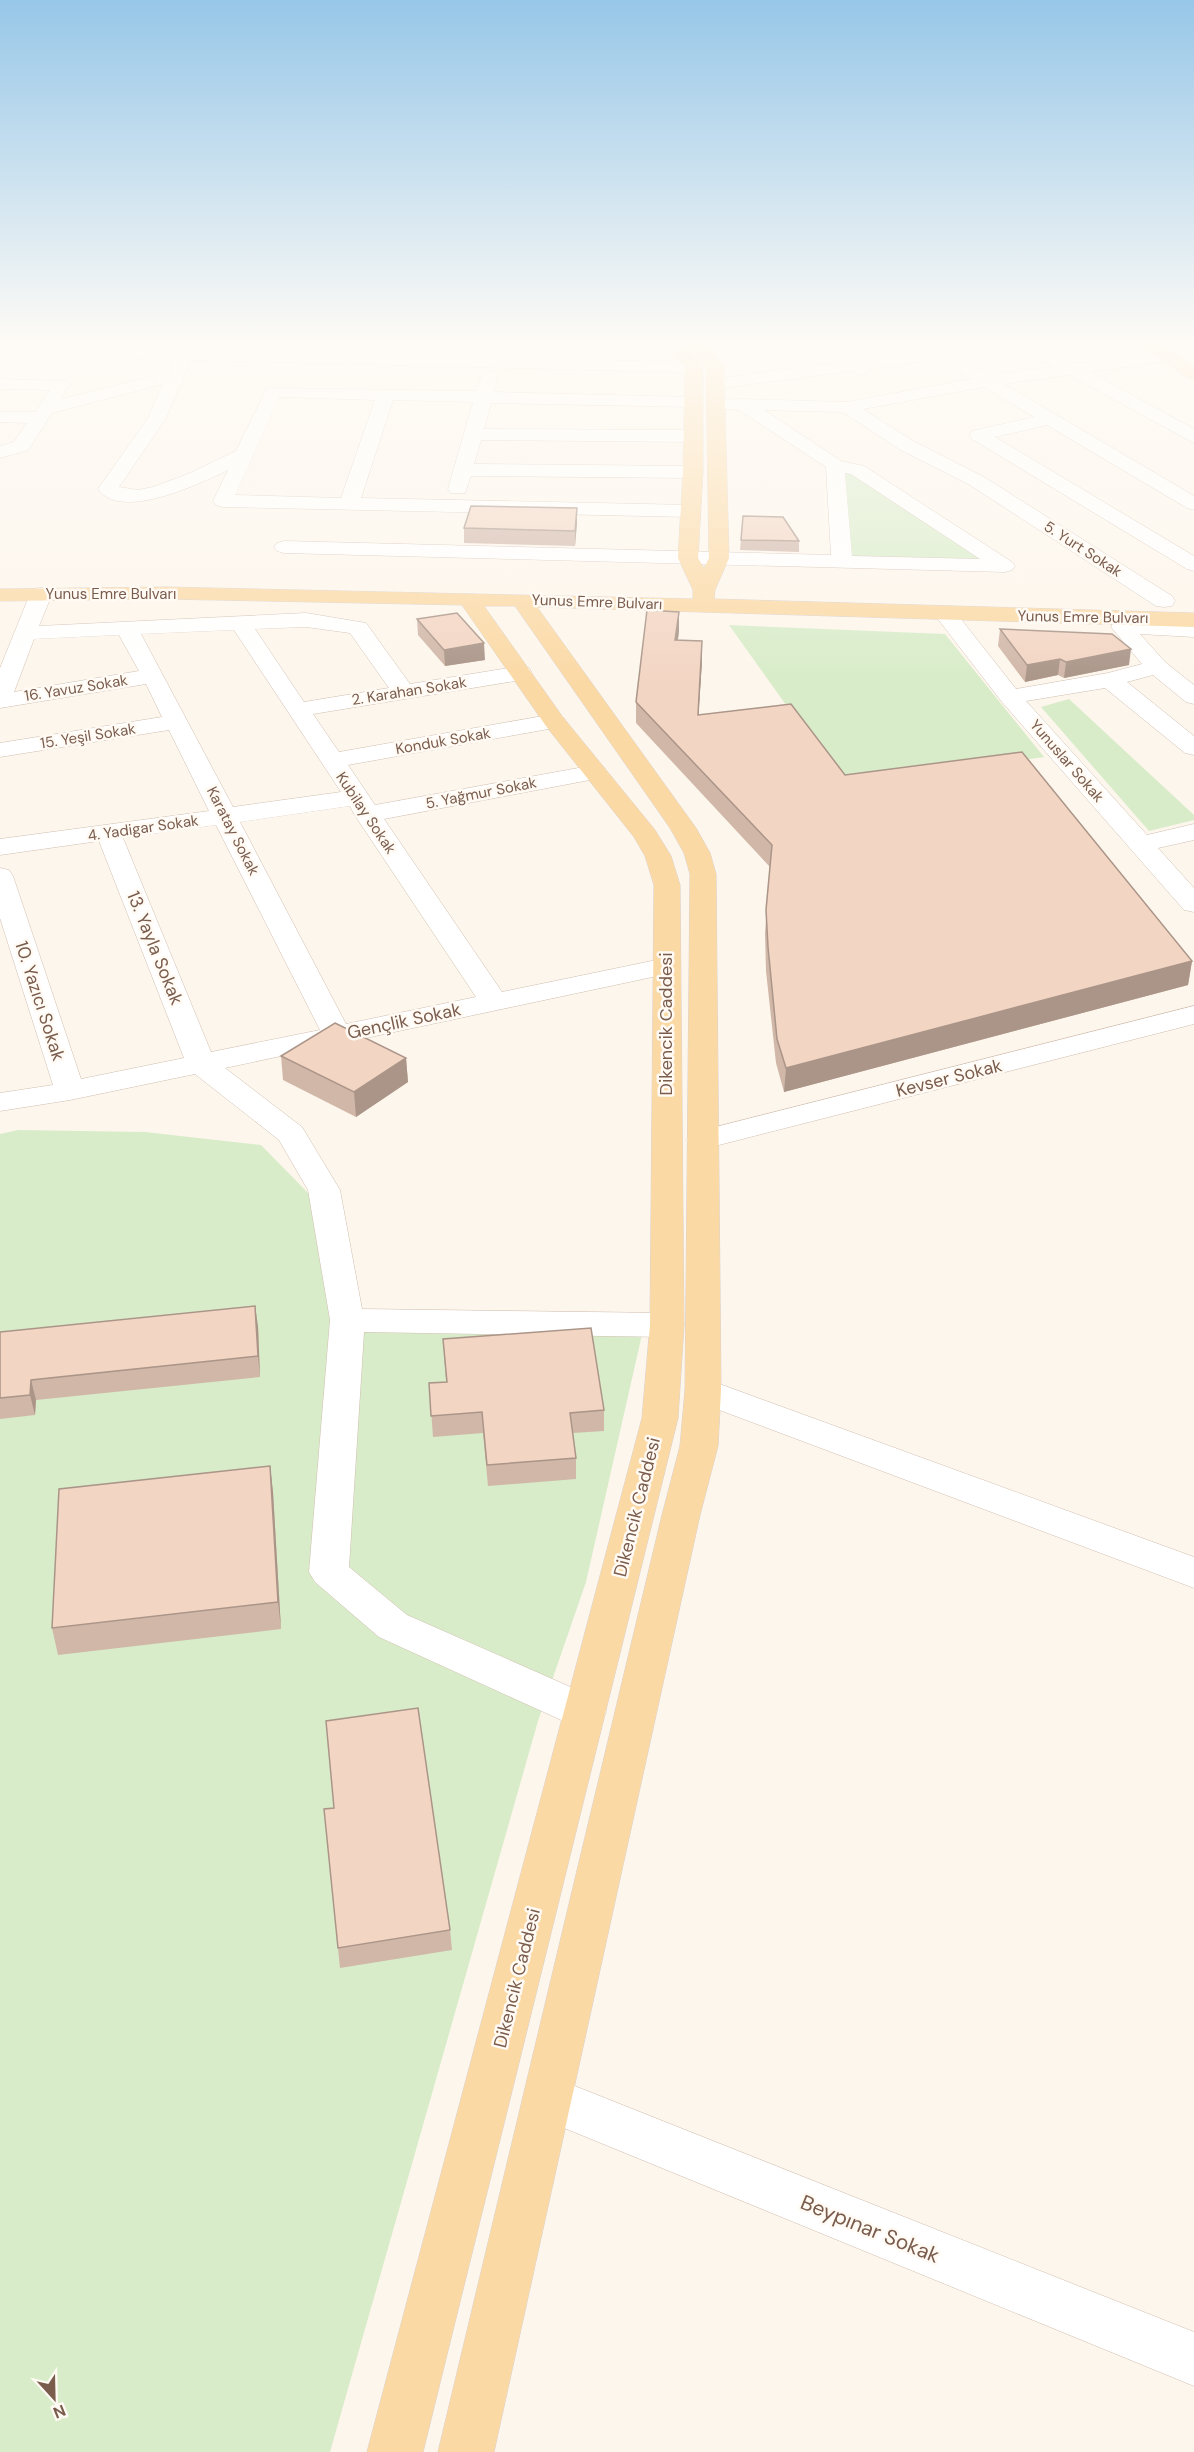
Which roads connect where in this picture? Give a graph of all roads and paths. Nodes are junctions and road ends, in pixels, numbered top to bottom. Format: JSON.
{"nodes":[{"id":1,"x":132,"y":455,"type":"edge"},
{"id":2,"x":243,"y":455,"type":"edge"},
{"id":3,"x":244,"y":455,"type":"edge"},
{"id":4,"x":365,"y":455,"type":"edge"},
{"id":5,"x":467,"y":455,"type":"edge"},
{"id":6,"x":693,"y":455,"type":"edge"},
{"id":7,"x":717,"y":455,"type":"edge"},
{"id":8,"x":820,"y":455,"type":"edge"},
{"id":9,"x":927,"y":455,"type":"edge"},
{"id":10,"x":1013,"y":455,"type":"edge"},
{"id":11,"x":1115,"y":455,"type":"edge"},
{"id":12,"x":835,"y":465,"type":"junction"},
{"id":13,"x":463,"y":470,"type":"junction"},
{"id":14,"x":693,"y":472,"type":"junction"},
{"id":15,"x":1194,"y":488,"type":"edge"},
{"id":16,"x":1174,"y":491,"type":"junction"},
{"id":17,"x":349,"y":504,"type":"junction"},
{"id":18,"x":1194,"y":504,"type":"edge"},
{"id":19,"x":453,"y":506,"type":"junction"},
{"id":20,"x":691,"y":512,"type":"junction"},
{"id":21,"x":284,"y":547,"type":"dead end"},
{"id":22,"x":441,"y":551,"type":"junction"},
{"id":23,"x":688,"y":558,"type":"junction"},
{"id":24,"x":719,"y":558,"type":"junction"},
{"id":25,"x":842,"y":562,"type":"junction"},
{"id":26,"x":1194,"y":565,"type":"edge"},
{"id":27,"x":0,"y":582,"type":"edge"},
{"id":28,"x":41,"y":594,"type":"junction"},
{"id":29,"x":0,"y":595,"type":"edge"},
{"id":30,"x":704,"y":598,"type":"junction"},
{"id":31,"x":468,"y":599,"type":"junction"},
{"id":32,"x":521,"y":600,"type":"junction"},
{"id":33,"x":1164,"y":601,"type":"junction"},
{"id":34,"x":1194,"y":602,"type":"edge"},
{"id":35,"x":945,"y":614,"type":"junction"},
{"id":36,"x":240,"y":623,"type":"junction"},
{"id":37,"x":126,"y":628,"type":"junction"},
{"id":38,"x":1194,"y":628,"type":"edge"},
{"id":39,"x":25,"y":633,"type":"junction"},
{"id":40,"x":1157,"y":668,"type":"junction"},
{"id":41,"x":520,"y":674,"type":"junction"},
{"id":42,"x":153,"y":676,"type":"junction"},
{"id":43,"x":1110,"y":680,"type":"junction"},
{"id":44,"x":404,"y":692,"type":"junction"},
{"id":45,"x":1010,"y":697,"type":"junction"},
{"id":46,"x":1194,"y":698,"type":"edge"},
{"id":47,"x":0,"y":699,"type":"edge"},
{"id":48,"x":297,"y":710,"type":"junction"},
{"id":49,"x":554,"y":721,"type":"junction"},
{"id":50,"x":177,"y":723,"type":"junction"},
{"id":51,"x":1194,"y":748,"type":"edge"},
{"id":52,"x":0,"y":750,"type":"edge"},
{"id":53,"x":332,"y":761,"type":"junction"},
{"id":54,"x":595,"y":772,"type":"junction"},
{"id":55,"x":362,"y":806,"type":"junction"},
{"id":56,"x":225,"y":817,"type":"junction"},
{"id":57,"x":108,"y":832,"type":"junction"},
{"id":58,"x":1194,"y":832,"type":"edge"},
{"id":59,"x":1140,"y":844,"type":"junction"},
{"id":60,"x":0,"y":847,"type":"edge"},
{"id":61,"x":0,"y":876,"type":"edge"},
{"id":62,"x":1194,"y":904,"type":"edge"},
{"id":63,"x":666,"y":966,"type":"junction"},
{"id":64,"x":494,"y":1002,"type":"junction"},
{"id":65,"x":1194,"y":1015,"type":"edge"},
{"id":66,"x":337,"y":1035,"type":"junction"},
{"id":67,"x":201,"y":1064,"type":"junction"},
{"id":68,"x":70,"y":1091,"type":"junction"},
{"id":69,"x":0,"y":1102,"type":"edge"},
{"id":70,"x":703,"y":1140,"type":"junction"},
{"id":71,"x":347,"y":1320,"type":"junction"},
{"id":72,"x":667,"y":1325,"type":"junction"},
{"id":73,"x":703,"y":1390,"type":"junction"},
{"id":74,"x":1194,"y":1572,"type":"edge"},
{"id":75,"x":585,"y":1712,"type":"junction"},
{"id":76,"x":547,"y":2098,"type":"junction"},
{"id":77,"x":1194,"y":2359,"type":"edge"},
{"id":78,"x":394,"y":2452,"type":"edge"},
{"id":79,"x":466,"y":2452,"type":"edge"}],
"edges":[{"from":1,"to":2,"type":"street"},
{"from":3,"to":17,"type":"street"},
{"from":4,"to":17,"type":"street"},
{"from":5,"to":13,"type":"street"},
{"from":6,"to":14,"type":"main road"},
{"from":7,"to":24,"type":"main road"},
{"from":8,"to":12,"type":"street"},
{"from":9,"to":33,"type":"street","name":"5. Yurt Sokak"},
{"from":10,"to":26,"type":"street"},
{"from":11,"to":16,"type":"street"},
{"from":12,"to":25,"type":"street"},
{"from":12,"to":25,"type":"street"},
{"from":13,"to":14,"type":"street"},
{"from":13,"to":19,"type":"street"},
{"from":14,"to":20,"type":"main road"},
{"from":15,"to":16,"type":"street"},
{"from":16,"to":18,"type":"street"},
{"from":17,"to":19,"type":"street"},
{"from":19,"to":20,"type":"street"},
{"from":19,"to":22,"type":"street"},
{"from":20,"to":23,"type":"main road"},
{"from":21,"to":22,"type":"street"},
{"from":22,"to":23,"type":"street"},
{"from":23,"to":24,"type":"street"},
{"from":23,"to":30,"type":"main road"},
{"from":24,"to":25,"type":"street"},
{"from":24,"to":30,"type":"main road"},
{"from":27,"to":30,"type":"main road","name":"Yunus Emre Bulvarı"},
{"from":28,"to":29,"type":"main road","name":"Yunus Emre Bulvarı"},
{"from":28,"to":31,"type":"main road","name":"Yunus Emre Bulvarı"},
{"from":28,"to":39,"type":"street"},
{"from":30,"to":32,"type":"main road","name":"Yunus Emre Bulvarı"},
{"from":30,"to":33,"type":"main road","name":"Yunus Emre Bulvarı"},
{"from":30,"to":35,"type":"main road","name":"Yunus Emre Bulvarı"},
{"from":31,"to":32,"type":"main road","name":"Yunus Emre Bulvarı"},
{"from":31,"to":41,"type":"main road","name":"Dikencik Caddesi"},
{"from":32,"to":70,"type":"main road","name":"Dikencik Caddesi"},
{"from":33,"to":34,"type":"main road","name":"Yunus Emre Bulvarı"},
{"from":35,"to":38,"type":"main road","name":"Yunus Emre Bulvarı"},
{"from":35,"to":45,"type":"street","name":"Yunuslar Sokak"},
{"from":36,"to":37,"type":"street"},
{"from":36,"to":44,"type":"street"},
{"from":36,"to":48,"type":"street","name":"Kubilay Sokak"},
{"from":37,"to":39,"type":"street"},
{"from":37,"to":42,"type":"street","name":"Karatay Sokak"},
{"from":38,"to":40,"type":"street"},
{"from":39,"to":47,"type":"street"},
{"from":40,"to":43,"type":"street"},
{"from":40,"to":46,"type":"street"},
{"from":41,"to":44,"type":"street","name":"2. Karahan Sokak"},
{"from":41,"to":49,"type":"main road","name":"Dikencik Caddesi"},
{"from":42,"to":47,"type":"street","name":"16. Yavuz Sokak"},
{"from":42,"to":50,"type":"street","name":"Karatay Sokak"},
{"from":43,"to":45,"type":"street"},
{"from":43,"to":51,"type":"street"},
{"from":44,"to":48,"type":"street","name":"2. Karahan Sokak"},
{"from":45,"to":59,"type":"street","name":"Yunuslar Sokak"},
{"from":48,"to":53,"type":"street","name":"Kubilay Sokak"},
{"from":49,"to":53,"type":"street","name":"Konduk Sokak"},
{"from":49,"to":54,"type":"main road","name":"Dikencik Caddesi"},
{"from":50,"to":52,"type":"street","name":"15. Yeşil Sokak"},
{"from":50,"to":56,"type":"street","name":"Karatay Sokak"},
{"from":53,"to":55,"type":"street","name":"Kubilay Sokak"},
{"from":54,"to":55,"type":"street","name":"5. Yağmur Sokak"},
{"from":54,"to":63,"type":"main road","name":"Dikencik Caddesi"},
{"from":55,"to":56,"type":"street","name":"4. Yadigar Sokak"},
{"from":55,"to":64,"type":"street","name":"Kubilay Sokak"},
{"from":56,"to":57,"type":"street","name":"4. Yadigar Sokak"},
{"from":56,"to":66,"type":"street","name":"Karatay Sokak"},
{"from":57,"to":60,"type":"street","name":"4. Yadigar Sokak"},
{"from":57,"to":67,"type":"street","name":"13. Yayla Sokak"},
{"from":58,"to":59,"type":"street"},
{"from":59,"to":62,"type":"street","name":"Yunuslar Sokak"},
{"from":61,"to":68,"type":"street","name":"10. Yazıcı Sokak"},
{"from":63,"to":64,"type":"street","name":"Gençlik Sokak"},
{"from":63,"to":72,"type":"main road","name":"Dikencik Caddesi"},
{"from":64,"to":66,"type":"street","name":"Gençlik Sokak"},
{"from":65,"to":70,"type":"street","name":"Kevser Sokak"},
{"from":66,"to":67,"type":"street","name":"Gençlik Sokak"},
{"from":67,"to":68,"type":"street","name":"Gençlik Sokak"},
{"from":67,"to":71,"type":"street"},
{"from":68,"to":69,"type":"street","name":"Gençlik Sokak"},
{"from":70,"to":73,"type":"main road","name":"Dikencik Caddesi"},
{"from":71,"to":72,"type":"street"},
{"from":71,"to":75,"type":"street"},
{"from":72,"to":75,"type":"main road","name":"Dikencik Caddesi"},
{"from":73,"to":74,"type":"street"},
{"from":73,"to":76,"type":"main road","name":"Dikencik Caddesi"},
{"from":75,"to":78,"type":"main road","name":"Dikencik Caddesi"},
{"from":76,"to":77,"type":"street","name":"Beypınar Sokak"},
{"from":76,"to":79,"type":"main road","name":"Dikencik Caddesi"}]}
